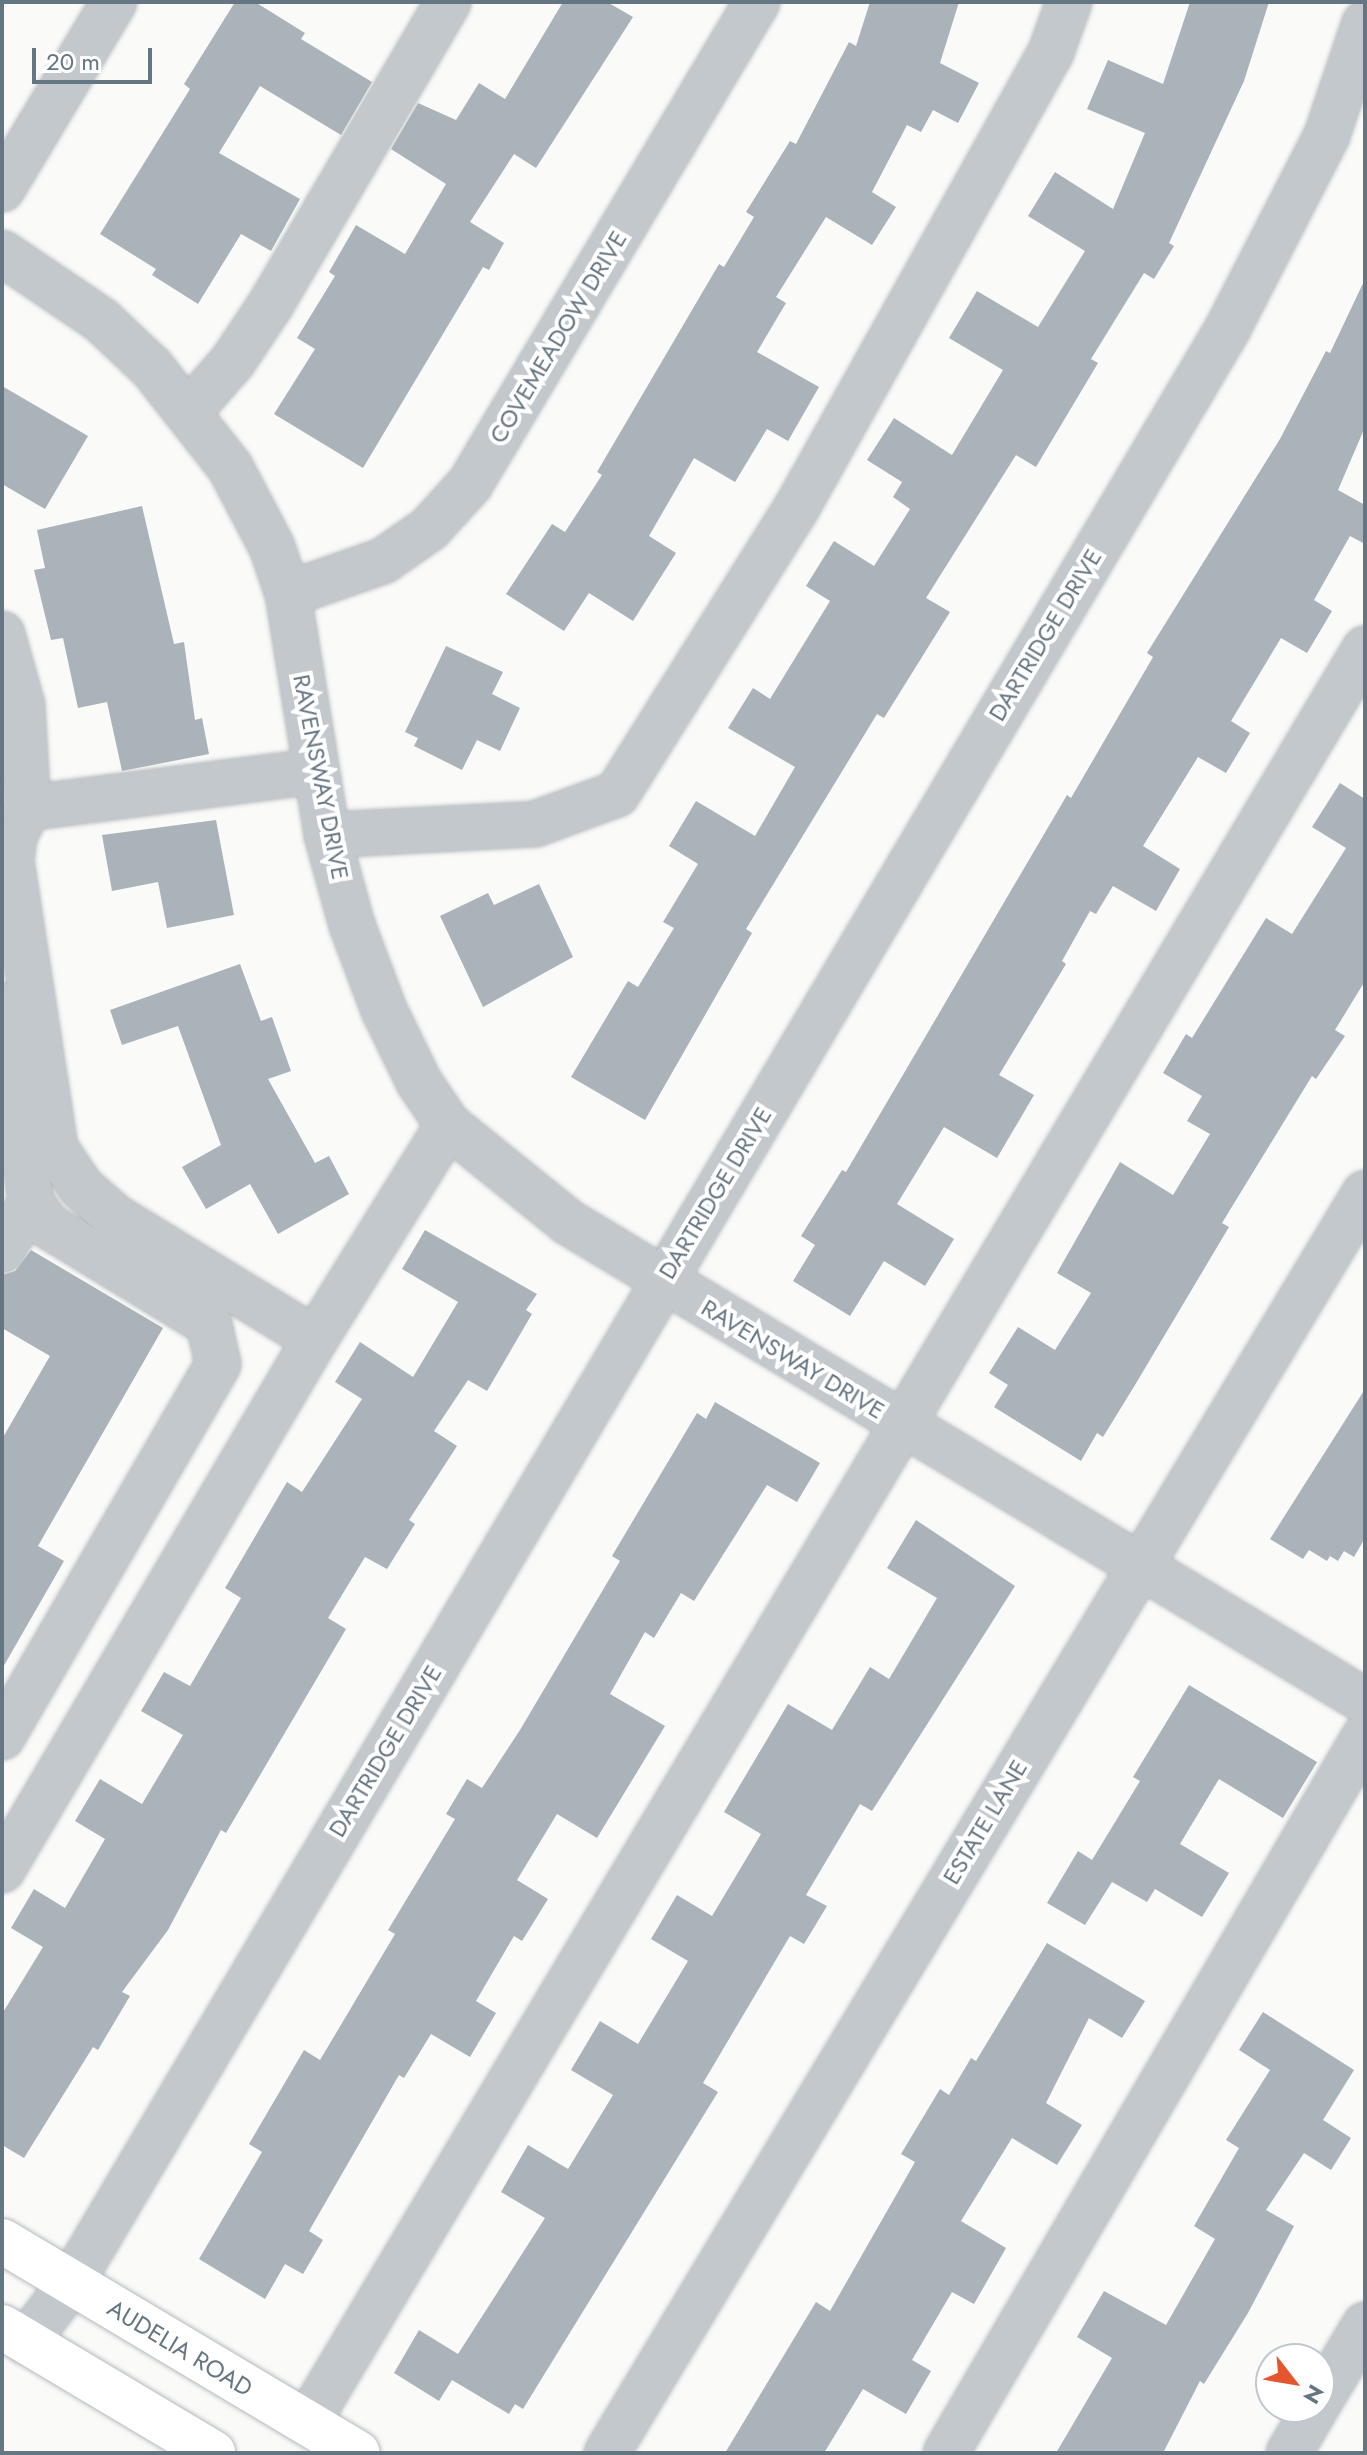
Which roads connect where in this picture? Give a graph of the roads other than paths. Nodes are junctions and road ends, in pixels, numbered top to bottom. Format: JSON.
{"nodes":[{"id":1,"x":114,"y":2,"type":"edge"},
{"id":2,"x":448,"y":2,"type":"edge"},
{"id":3,"x":757,"y":2,"type":"edge"},
{"id":4,"x":1069,"y":2,"type":"edge"},
{"id":5,"x":1365,"y":23,"type":"edge"},
{"id":6,"x":2,"y":189,"type":"edge"},
{"id":7,"x":2,"y":253,"type":"edge"},
{"id":8,"x":190,"y":410,"type":"junction"},
{"id":9,"x":288,"y":594,"type":"junction"},
{"id":10,"x":2,"y":634,"type":"edge"},
{"id":11,"x":1365,"y":649,"type":"edge"},
{"id":12,"x":315,"y":771,"type":"junction"},
{"id":13,"x":28,"y":808,"type":"junction"},
{"id":14,"x":327,"y":835,"type":"junction"},
{"id":15,"x":2,"y":1000,"type":"edge"},
{"id":16,"x":448,"y":1125,"type":"junction"},
{"id":17,"x":1365,"y":1193,"type":"edge"},
{"id":18,"x":31,"y":1202,"type":"junction"},
{"id":19,"x":2,"y":1250,"type":"edge"},
{"id":20,"x":663,"y":1281,"type":"junction"},
{"id":21,"x":315,"y":1339,"type":"junction"},
{"id":22,"x":905,"y":1426,"type":"junction"},
{"id":23,"x":1138,"y":1567,"type":"junction"},
{"id":24,"x":1365,"y":1701,"type":"edge"},
{"id":25,"x":1365,"y":1736,"type":"edge"},
{"id":26,"x":2,"y":1737,"type":"edge"},
{"id":27,"x":2,"y":1870,"type":"edge"},
{"id":28,"x":2,"y":2241,"type":"edge"},
{"id":29,"x":71,"y":2283,"type":"junction"},
{"id":30,"x":1365,"y":2325,"type":"edge"},
{"id":31,"x":14,"y":2335,"type":"edge"},
{"id":32,"x":1335,"y":2375,"type":"edge"},
{"id":33,"x":307,"y":2423,"type":"junction"},
{"id":34,"x":1307,"y":2423,"type":"edge"},
{"id":35,"x":213,"y":2453,"type":"edge"},
{"id":36,"x":358,"y":2453,"type":"edge"},
{"id":37,"x":607,"y":2453,"type":"edge"},
{"id":38,"x":946,"y":2453,"type":"edge"},
{"id":39,"x":1289,"y":2453,"type":"edge"}],
"edges":[{"from":1,"to":6,"type":"street"},
{"from":2,"to":8,"type":"street"},
{"from":3,"to":9,"type":"street","name":"COVEMEADOW DRIVE"},
{"from":4,"to":14,"type":"street"},
{"from":5,"to":20,"type":"street","name":"DARTRIDGE DRIVE"},
{"from":7,"to":8,"type":"street","name":"RAVENSWAY DRIVE"},
{"from":8,"to":9,"type":"street","name":"RAVENSWAY DRIVE"},
{"from":9,"to":12,"type":"street","name":"RAVENSWAY DRIVE"},
{"from":10,"to":13,"type":"street"},
{"from":11,"to":22,"type":"street"},
{"from":12,"to":13,"type":"street"},
{"from":12,"to":14,"type":"street","name":"RAVENSWAY DRIVE"},
{"from":13,"to":21,"type":"street"},
{"from":14,"to":16,"type":"street","name":"RAVENSWAY DRIVE"},
{"from":15,"to":18,"type":"street"},
{"from":16,"to":20,"type":"street","name":"RAVENSWAY DRIVE"},
{"from":16,"to":21,"type":"street"},
{"from":17,"to":23,"type":"street","name":"ESTATE LANE"},
{"from":18,"to":19,"type":"street"},
{"from":18,"to":26,"type":"street"},
{"from":20,"to":22,"type":"street","name":"RAVENSWAY DRIVE"},
{"from":20,"to":29,"type":"street","name":"DARTRIDGE DRIVE"},
{"from":21,"to":27,"type":"street"},
{"from":22,"to":23,"type":"street","name":"RAVENSWAY DRIVE"},
{"from":22,"to":33,"type":"street"},
{"from":23,"to":24,"type":"street","name":"RAVENSWAY DRIVE"},
{"from":23,"to":37,"type":"street","name":"ESTATE LANE"},
{"from":25,"to":38,"type":"street"},
{"from":28,"to":29,"type":"main road","name":"AUDELIA ROAD"},
{"from":29,"to":31,"type":"street","name":"DARTRIDGE DRIVE"},
{"from":29,"to":33,"type":"main road","name":"AUDELIA ROAD"},
{"from":30,"to":32,"type":"street"},
{"from":31,"to":35,"type":"main road"},
{"from":33,"to":36,"type":"main road","name":"AUDELIA ROAD"},
{"from":34,"to":39,"type":"street"}]}
